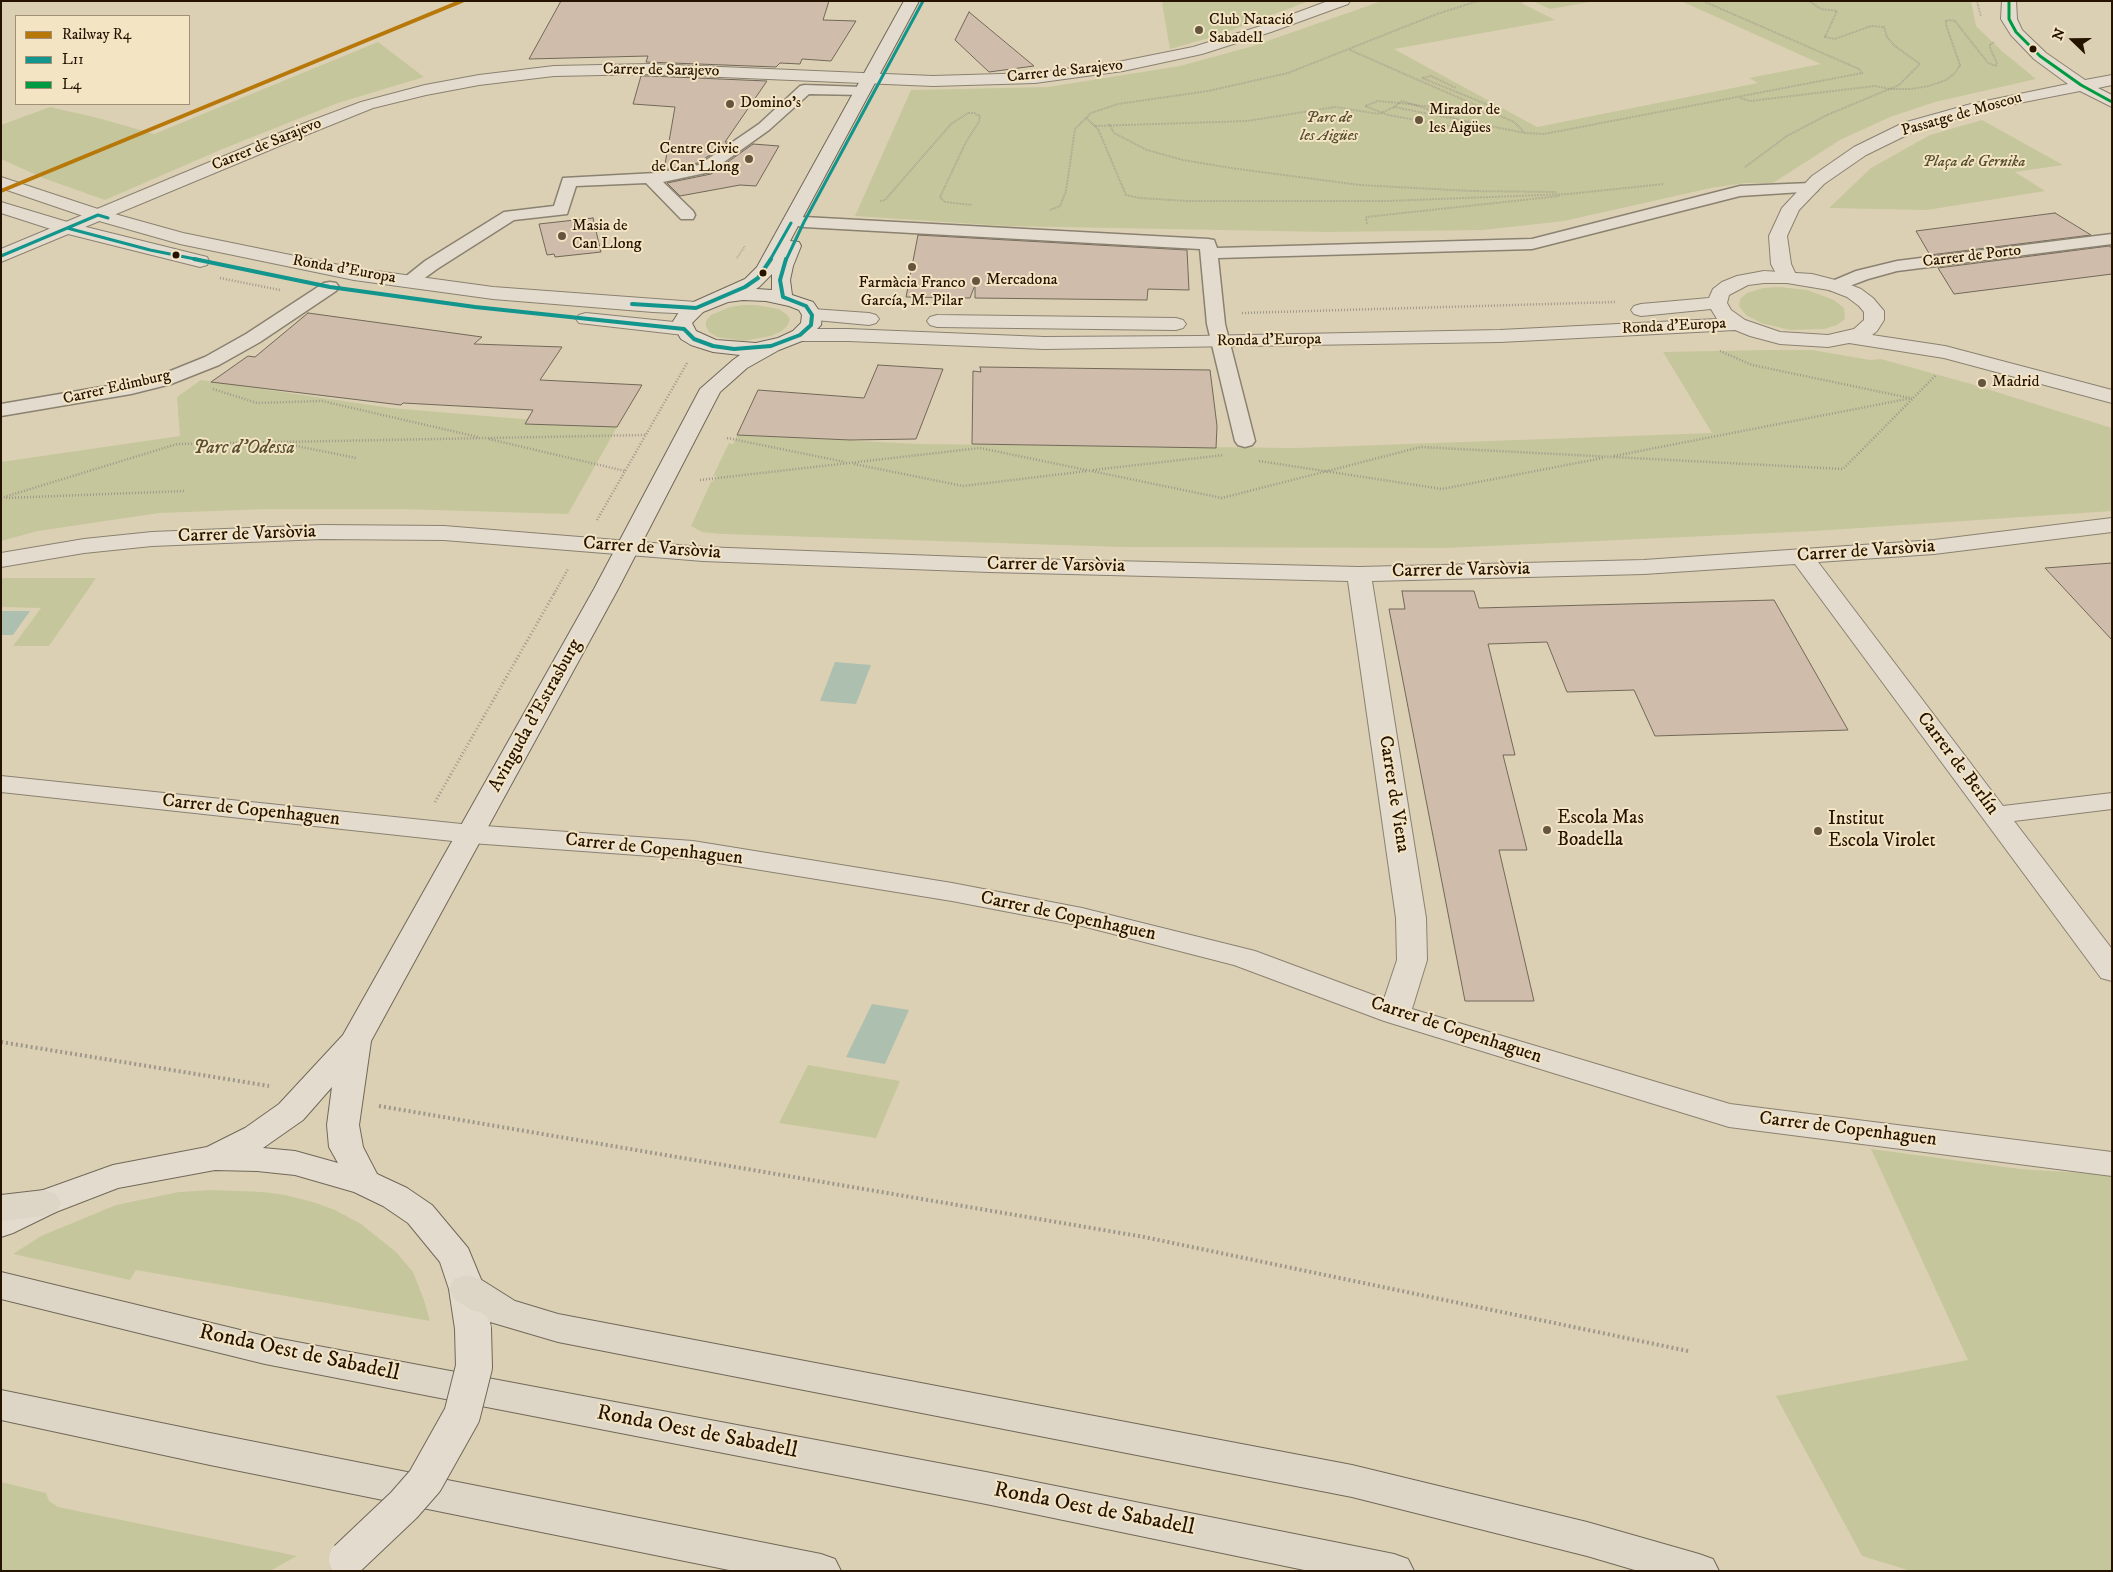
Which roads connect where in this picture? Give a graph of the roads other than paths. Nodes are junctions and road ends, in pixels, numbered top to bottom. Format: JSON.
{"nodes":[{"id":1,"x":912,"y":1,"type":"edge"},
{"id":2,"x":923,"y":1,"type":"edge"},
{"id":3,"x":1343,"y":1,"type":"edge"},
{"id":4,"x":2009,"y":1,"type":"edge"},
{"id":5,"x":2112,"y":80,"type":"edge"},
{"id":6,"x":872,"y":83,"type":"junction"},
{"id":7,"x":2081,"y":85,"type":"junction"},
{"id":8,"x":2112,"y":102,"type":"edge"},
{"id":9,"x":650,"y":178,"type":"junction"},
{"id":10,"x":1,"y":182,"type":"edge"},
{"id":11,"x":1810,"y":188,"type":"junction"},
{"id":12,"x":1,"y":207,"type":"edge"},
{"id":13,"x":98,"y":215,"type":"junction"},
{"id":14,"x":688,"y":215,"type":"dead end"},
{"id":15,"x":804,"y":222,"type":"junction"},
{"id":16,"x":67,"y":228,"type":"junction"},
{"id":17,"x":2112,"y":239,"type":"edge"},
{"id":18,"x":1209,"y":253,"type":"junction"},
{"id":19,"x":1,"y":256,"type":"edge"},
{"id":20,"x":1787,"y":277,"type":"junction"},
{"id":21,"x":409,"y":281,"type":"junction"},
{"id":22,"x":1836,"y":286,"type":"junction"},
{"id":23,"x":330,"y":287,"type":"junction"},
{"id":24,"x":724,"y":297,"type":"junction"},
{"id":25,"x":783,"y":297,"type":"junction"},
{"id":26,"x":1717,"y":303,"type":"junction"},
{"id":27,"x":696,"y":308,"type":"junction"},
{"id":28,"x":812,"y":315,"type":"junction"},
{"id":29,"x":1874,"y":320,"type":"junction"},
{"id":30,"x":1738,"y":324,"type":"junction"},
{"id":31,"x":1217,"y":326,"type":"junction"},
{"id":32,"x":684,"y":329,"type":"junction"},
{"id":33,"x":800,"y":336,"type":"junction"},
{"id":34,"x":1849,"y":337,"type":"junction"},
{"id":35,"x":771,"y":346,"type":"junction"},
{"id":36,"x":696,"y":350,"type":"junction"},
{"id":37,"x":1945,"y":352,"type":"junction"},
{"id":38,"x":710,"y":389,"type":"junction"},
{"id":39,"x":2112,"y":397,"type":"edge"},
{"id":40,"x":1,"y":410,"type":"edge"},
{"id":41,"x":1245,"y":440,"type":"dead end"},
{"id":42,"x":2112,"y":525,"type":"edge"},
{"id":43,"x":627,"y":548,"type":"junction"},
{"id":44,"x":1801,"y":556,"type":"junction"},
{"id":45,"x":1,"y":560,"type":"edge"},
{"id":46,"x":1359,"y":574,"type":"junction"},
{"id":47,"x":1,"y":784,"type":"edge"},
{"id":48,"x":2112,"y":801,"type":"edge"},
{"id":49,"x":1995,"y":815,"type":"junction"},
{"id":50,"x":471,"y":834,"type":"junction"},
{"id":51,"x":2112,"y":971,"type":"edge"},
{"id":52,"x":1395,"y":1014,"type":"junction"},
{"id":53,"x":355,"y":1041,"type":"junction"},
{"id":54,"x":215,"y":1158,"type":"junction"},
{"id":55,"x":2112,"y":1164,"type":"edge"},
{"id":56,"x":365,"y":1183,"type":"junction"},
{"id":57,"x":44,"y":1203,"type":"junction"},
{"id":58,"x":1,"y":1208,"type":"edge"},
{"id":59,"x":1,"y":1224,"type":"edge"},
{"id":60,"x":1,"y":1285,"type":"edge"},
{"id":61,"x":467,"y":1290,"type":"junction"},
{"id":62,"x":1,"y":1405,"type":"edge"},
{"id":63,"x":340,"y":1565,"type":"edge"},
{"id":64,"x":821,"y":1571,"type":"edge"},
{"id":65,"x":1394,"y":1571,"type":"edge"},
{"id":66,"x":1699,"y":1571,"type":"edge"}],
"edges":[{"from":1,"to":6,"type":"street"},
{"from":2,"to":6,"type":"street"},
{"from":3,"to":6,"type":"street","name":"Carrer de Sarajevo"},
{"from":4,"to":7,"type":"street"},
{"from":5,"to":7,"type":"street","name":"Passatge de Moscou"},
{"from":6,"to":9,"type":"street"},
{"from":6,"to":13,"type":"street","name":"Carrer de Sarajevo"},
{"from":6,"to":15,"type":"street"},
{"from":6,"to":24,"type":"street"},
{"from":7,"to":8,"type":"street"},
{"from":7,"to":11,"type":"street","name":"Passatge de Moscou"},
{"from":9,"to":14,"type":"street"},
{"from":9,"to":21,"type":"street"},
{"from":10,"to":13,"type":"street","name":"Ronda d'Europa"},
{"from":11,"to":18,"type":"street"},
{"from":11,"to":20,"type":"street","name":"Passatge de Moscou"},
{"from":12,"to":16,"type":"street","name":"Ronda d'Europa"},
{"from":13,"to":16,"type":"street","name":"Carrer de Sarajevo"},
{"from":13,"to":21,"type":"street","name":"Ronda d'Europa"},
{"from":15,"to":18,"type":"street"},
{"from":15,"to":25,"type":"street"},
{"from":16,"to":19,"type":"street","name":"Carrer de Sarajevo"},
{"from":16,"to":23,"type":"street","name":"Ronda d'Europa"},
{"from":17,"to":22,"type":"street","name":"Carrer de Porto"},
{"from":18,"to":31,"type":"street"},
{"from":20,"to":22,"type":"street","name":"Ronda d'Europa"},
{"from":20,"to":26,"type":"street","name":"Ronda d'Europa"},
{"from":21,"to":27,"type":"street","name":"Ronda d'Europa"},
{"from":22,"to":29,"type":"street","name":"Ronda d'Europa"},
{"from":23,"to":32,"type":"street","name":"Ronda d'Europa"},
{"from":23,"to":40,"type":"street","name":"Carrer Edimburg"},
{"from":24,"to":25,"type":"street"},
{"from":24,"to":27,"type":"street"},
{"from":25,"to":28,"type":"street"},
{"from":26,"to":30,"type":"street","name":"Ronda d'Europa"},
{"from":26,"to":31,"type":"street","name":"Ronda d'Europa"},
{"from":27,"to":32,"type":"street"},
{"from":28,"to":31,"type":"street","name":"Ronda d'Europa"},
{"from":28,"to":33,"type":"street"},
{"from":29,"to":34,"type":"street","name":"Ronda d'Europa"},
{"from":29,"to":37,"type":"street","name":"Ronda d'Europa"},
{"from":30,"to":31,"type":"street","name":"Ronda d'Europa"},
{"from":30,"to":34,"type":"street","name":"Ronda d'Europa"},
{"from":31,"to":33,"type":"street","name":"Ronda d'Europa"},
{"from":31,"to":41,"type":"street"},
{"from":32,"to":36,"type":"street"},
{"from":33,"to":35,"type":"street","name":"Ronda d'Europa"},
{"from":34,"to":37,"type":"street","name":"Ronda d'Europa"},
{"from":35,"to":36,"type":"street"},
{"from":35,"to":38,"type":"street","name":"Avinguda d'Estrasburg"},
{"from":36,"to":38,"type":"street","name":"Avinguda d'Estrasburg"},
{"from":37,"to":39,"type":"street","name":"Ronda d'Europa"},
{"from":38,"to":43,"type":"street","name":"Avinguda d'Estrasburg"},
{"from":42,"to":44,"type":"street","name":"Carrer de Varsòvia"},
{"from":43,"to":45,"type":"street","name":"Carrer de Varsòvia"},
{"from":43,"to":46,"type":"street","name":"Carrer de Varsòvia"},
{"from":43,"to":50,"type":"street","name":"Avinguda d'Estrasburg"},
{"from":44,"to":46,"type":"street","name":"Carrer de Varsòvia"},
{"from":44,"to":49,"type":"street","name":"Carrer de Berlín"},
{"from":46,"to":52,"type":"street","name":"Carrer de Viena"},
{"from":47,"to":50,"type":"street","name":"Carrer de Copenhaguen"},
{"from":48,"to":49,"type":"street"},
{"from":49,"to":51,"type":"street","name":"Carrer de Berlín"},
{"from":50,"to":52,"type":"street","name":"Carrer de Copenhaguen"},
{"from":50,"to":53,"type":"street","name":"Avinguda d'Estrasburg"},
{"from":52,"to":55,"type":"street","name":"Carrer de Copenhaguen"},
{"from":53,"to":54,"type":"street","name":"Avinguda d'Estrasburg"},
{"from":53,"to":56,"type":"street","name":"Avinguda d'Estrasburg"},
{"from":54,"to":56,"type":"street"},
{"from":54,"to":57,"type":"street"},
{"from":56,"to":61,"type":"street"},
{"from":57,"to":58,"type":"highway"},
{"from":57,"to":59,"type":"street"},
{"from":60,"to":65,"type":"highway","name":"Ronda Oest de Sabadell"},
{"from":61,"to":63,"type":"street","bridge":true},
{"from":61,"to":66,"type":"highway"},
{"from":62,"to":64,"type":"highway"}]}
